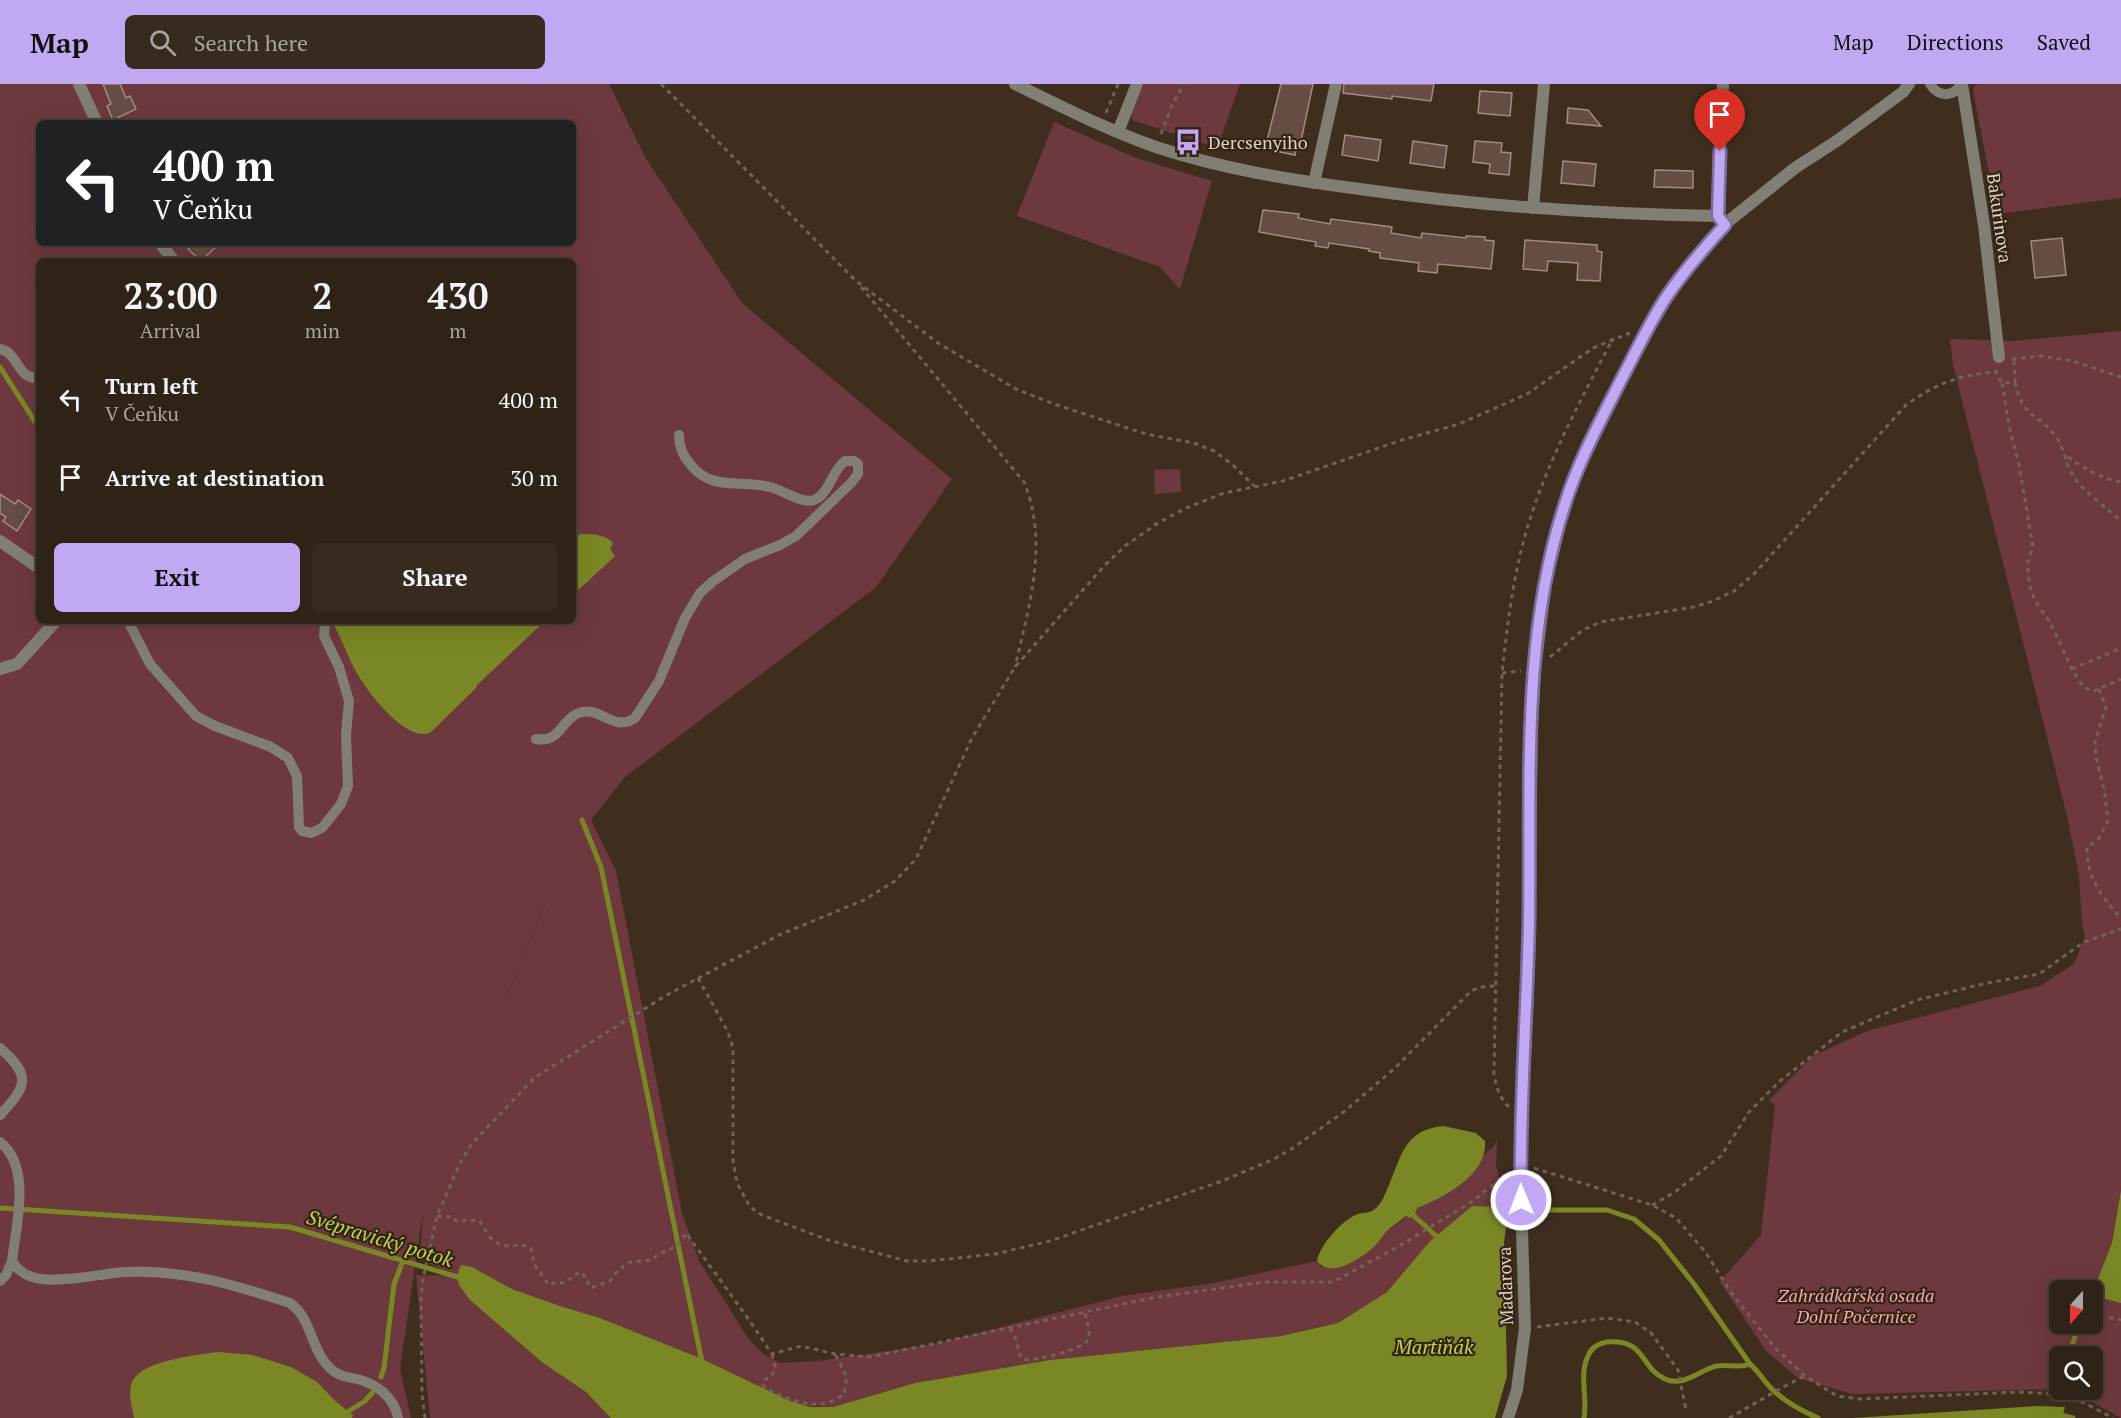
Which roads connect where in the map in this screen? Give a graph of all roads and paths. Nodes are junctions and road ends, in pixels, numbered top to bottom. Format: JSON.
{"nodes":[{"id":1,"x":79,"y":84,"type":"edge"},
{"id":2,"x":661,"y":84,"type":"edge"},
{"id":3,"x":1015,"y":84,"type":"edge"},
{"id":4,"x":1118,"y":84,"type":"edge"},
{"id":5,"x":1137,"y":84,"type":"edge"},
{"id":6,"x":1184,"y":84,"type":"edge"},
{"id":7,"x":1336,"y":84,"type":"edge"},
{"id":8,"x":1544,"y":84,"type":"edge"},
{"id":9,"x":1724,"y":84,"type":"edge"},
{"id":10,"x":1909,"y":84,"type":"edge"},
{"id":11,"x":1930,"y":84,"type":"edge"},
{"id":12,"x":1961,"y":84,"type":"edge"},
{"id":13,"x":1106,"y":113,"type":"dead end"},
{"id":14,"x":96,"y":120,"type":"edge"},
{"id":15,"x":1118,"y":132,"type":"junction"},
{"id":16,"x":1157,"y":147,"type":"junction"},
{"id":17,"x":1314,"y":183,"type":"junction"},
{"id":18,"x":1533,"y":208,"type":"junction"},
{"id":19,"x":1721,"y":220,"type":"junction"},
{"id":20,"x":162,"y":246,"type":"edge"},
{"id":21,"x":172,"y":258,"type":"edge"},
{"id":22,"x":856,"y":281,"type":"junction"},
{"id":23,"x":1645,"y":334,"type":"junction"},
{"id":24,"x":0,"y":349,"type":"edge"},
{"id":25,"x":1999,"y":357,"type":"dead end"},
{"id":26,"x":2014,"y":360,"type":"dead end"},
{"id":27,"x":1995,"y":372,"type":"dead end"},
{"id":28,"x":2121,"y":376,"type":"edge"},
{"id":29,"x":36,"y":378,"type":"edge"},
{"id":30,"x":2015,"y":382,"type":"dead end"},
{"id":31,"x":2002,"y":383,"type":"dead end"},
{"id":32,"x":679,"y":435,"type":"dead end"},
{"id":33,"x":2066,"y":456,"type":"junction"},
{"id":34,"x":2121,"y":482,"type":"edge"},
{"id":35,"x":1254,"y":486,"type":"junction"},
{"id":36,"x":2121,"y":521,"type":"edge"},
{"id":37,"x":0,"y":542,"type":"edge"},
{"id":38,"x":36,"y":566,"type":"edge"},
{"id":39,"x":53,"y":624,"type":"edge"},
{"id":40,"x":130,"y":624,"type":"edge"},
{"id":41,"x":325,"y":624,"type":"dead end"},
{"id":42,"x":2121,"y":648,"type":"edge"},
{"id":43,"x":1015,"y":667,"type":"junction"},
{"id":44,"x":0,"y":669,"type":"edge"},
{"id":45,"x":1535,"y":669,"type":"junction"},
{"id":46,"x":2072,"y":669,"type":"junction"},
{"id":47,"x":2121,"y":679,"type":"edge"},
{"id":48,"x":2100,"y":689,"type":"junction"},
{"id":49,"x":536,"y":739,"type":"dead end"},
{"id":50,"x":2121,"y":919,"type":"edge"},
{"id":51,"x":2121,"y":929,"type":"edge"},
{"id":52,"x":698,"y":978,"type":"junction"},
{"id":53,"x":1495,"y":986,"type":"dead end"},
{"id":54,"x":0,"y":1048,"type":"edge"},
{"id":55,"x":0,"y":1115,"type":"edge"},
{"id":56,"x":0,"y":1142,"type":"edge"},
{"id":57,"x":1520,"y":1164,"type":"junction"},
{"id":58,"x":1652,"y":1205,"type":"junction"},
{"id":59,"x":437,"y":1216,"type":"junction"},
{"id":60,"x":12,"y":1261,"type":"junction"},
{"id":61,"x":0,"y":1281,"type":"edge"},
{"id":62,"x":1085,"y":1312,"type":"junction"},
{"id":63,"x":2103,"y":1316,"type":"edge"},
{"id":64,"x":2121,"y":1320,"type":"edge"},
{"id":65,"x":1010,"y":1328,"type":"junction"},
{"id":66,"x":1525,"y":1328,"type":"junction"},
{"id":67,"x":772,"y":1354,"type":"junction"},
{"id":68,"x":835,"y":1354,"type":"junction"},
{"id":69,"x":1805,"y":1376,"type":"junction"},
{"id":70,"x":1686,"y":1410,"type":"dead end"},
{"id":71,"x":398,"y":1418,"type":"edge"},
{"id":72,"x":425,"y":1418,"type":"edge"},
{"id":73,"x":1508,"y":1418,"type":"edge"},
{"id":74,"x":1729,"y":1418,"type":"edge"},
{"id":75,"x":2114,"y":1418,"type":"edge"}],
"edges":[{"from":1,"to":14,"type":"street"},
{"from":2,"to":22,"type":"path"},
{"from":3,"to":15,"type":"street"},
{"from":4,"to":13,"type":"path"},
{"from":5,"to":15,"type":"street"},
{"from":6,"to":16,"type":"path"},
{"from":7,"to":17,"type":"street"},
{"from":8,"to":18,"type":"street"},
{"from":9,"to":19,"type":"street"},
{"from":10,"to":19,"type":"street","name":"Madarova"},
{"from":11,"to":12,"type":"lane"},
{"from":12,"to":25,"type":"street","name":"Bakurinova"},
{"from":15,"to":16,"type":"street"},
{"from":16,"to":17,"type":"street"},
{"from":17,"to":18,"type":"street"},
{"from":18,"to":19,"type":"street"},
{"from":19,"to":23,"type":"street","name":"Madarova"},
{"from":20,"to":21,"type":"street"},
{"from":22,"to":35,"type":"path"},
{"from":22,"to":43,"type":"path"},
{"from":23,"to":35,"type":"path"},
{"from":23,"to":45,"type":"street","name":"Madarova"},
{"from":24,"to":29,"type":"lane"},
{"from":26,"to":28,"type":"path"},
{"from":27,"to":45,"type":"path"},
{"from":30,"to":33,"type":"path"},
{"from":31,"to":46,"type":"path"},
{"from":32,"to":49,"type":"lane"},
{"from":33,"to":34,"type":"path"},
{"from":33,"to":36,"type":"path"},
{"from":35,"to":43,"type":"path"},
{"from":37,"to":38,"type":"street"},
{"from":39,"to":44,"type":"street"},
{"from":40,"to":41,"type":"lane"},
{"from":42,"to":46,"type":"path"},
{"from":43,"to":52,"type":"path"},
{"from":45,"to":57,"type":"street","name":"Madarova"},
{"from":46,"to":48,"type":"path"},
{"from":47,"to":48,"type":"path"},
{"from":48,"to":50,"type":"path"},
{"from":51,"to":58,"type":"path"},
{"from":52,"to":53,"type":"path"},
{"from":52,"to":59,"type":"path"},
{"from":54,"to":55,"type":"lane"},
{"from":56,"to":60,"type":"lane"},
{"from":57,"to":58,"type":"path"},
{"from":57,"to":62,"type":"path"},
{"from":57,"to":66,"type":"street","name":"Madarova"},
{"from":58,"to":69,"type":"path"},
{"from":59,"to":67,"type":"path"},
{"from":59,"to":72,"type":"path"},
{"from":60,"to":61,"type":"lane"},
{"from":60,"to":71,"type":"lane"},
{"from":62,"to":65,"type":"path"},
{"from":62,"to":65,"type":"path"},
{"from":63,"to":64,"type":"path"},
{"from":65,"to":68,"type":"path"},
{"from":66,"to":70,"type":"path"},
{"from":66,"to":73,"type":"street","name":"Madarova"},
{"from":67,"to":68,"type":"path"},
{"from":67,"to":68,"type":"path"},
{"from":69,"to":74,"type":"path"},
{"from":69,"to":75,"type":"path"}]}
